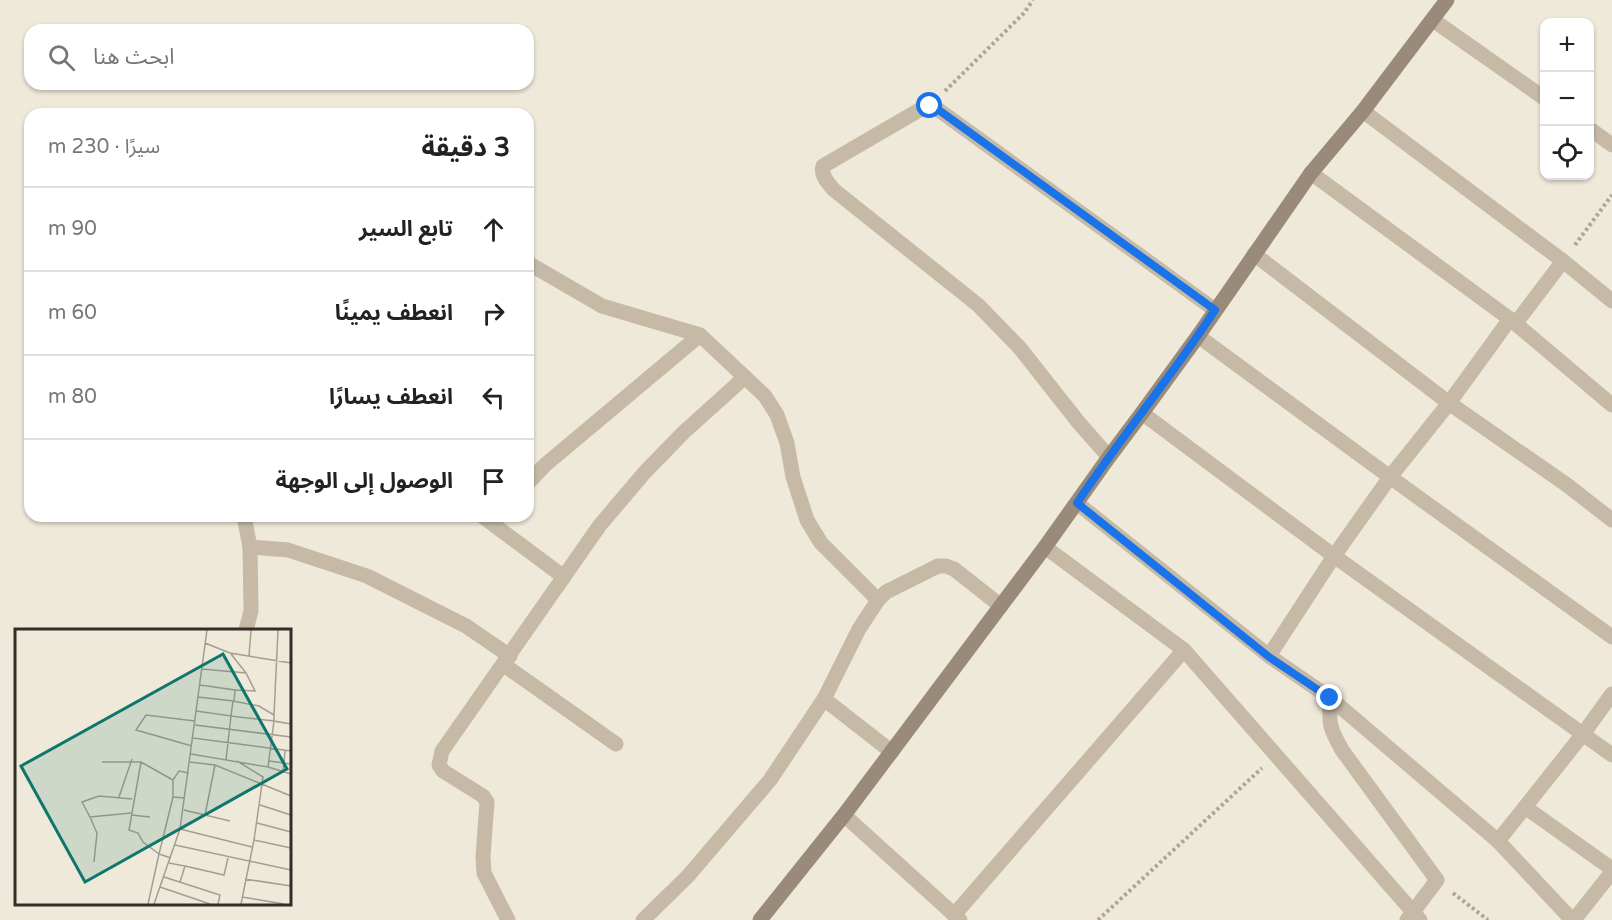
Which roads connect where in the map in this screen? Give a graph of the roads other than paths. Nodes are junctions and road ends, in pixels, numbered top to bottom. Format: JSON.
{"nodes":[{"id":1,"x":1447,"y":0,"type":"edge"},
{"id":2,"x":1433,"y":20,"type":"junction"},
{"id":3,"x":1540,"y":95,"type":"edge"},
{"id":4,"x":1363,"y":111,"type":"junction"},
{"id":5,"x":1594,"y":132,"type":"edge"},
{"id":6,"x":1612,"y":145,"type":"edge"},
{"id":7,"x":1311,"y":173,"type":"junction"},
{"id":8,"x":1254,"y":254,"type":"junction"},
{"id":9,"x":1563,"y":261,"type":"junction"},
{"id":10,"x":534,"y":266,"type":"edge"},
{"id":11,"x":1612,"y":301,"type":"edge"},
{"id":12,"x":1215,"y":310,"type":"junction"},
{"id":13,"x":1513,"y":321,"type":"junction"},
{"id":14,"x":700,"y":335,"type":"junction"},
{"id":15,"x":1198,"y":336,"type":"junction"},
{"id":16,"x":745,"y":377,"type":"junction"},
{"id":17,"x":1449,"y":403,"type":"junction"},
{"id":18,"x":1612,"y":405,"type":"edge"},
{"id":19,"x":1142,"y":413,"type":"junction"},
{"id":20,"x":1108,"y":457,"type":"junction"},
{"id":21,"x":534,"y":477,"type":"edge"},
{"id":22,"x":1390,"y":477,"type":"junction"},
{"id":23,"x":1077,"y":503,"type":"junction"},
{"id":24,"x":1612,"y":520,"type":"edge"},
{"id":25,"x":245,"y":522,"type":"edge"},
{"id":26,"x":494,"y":522,"type":"edge"},
{"id":27,"x":250,"y":547,"type":"junction"},
{"id":28,"x":1045,"y":547,"type":"junction"},
{"id":29,"x":1334,"y":556,"type":"junction"},
{"id":30,"x":564,"y":577,"type":"junction"},
{"id":31,"x":878,"y":600,"type":"junction"},
{"id":32,"x":1002,"y":606,"type":"junction"},
{"id":33,"x":246,"y":629,"type":"edge"},
{"id":34,"x":1612,"y":637,"type":"edge"},
{"id":35,"x":1184,"y":650,"type":"junction"},
{"id":36,"x":1269,"y":657,"type":"junction"},
{"id":37,"x":507,"y":660,"type":"junction"},
{"id":38,"x":1612,"y":694,"type":"edge"},
{"id":39,"x":1330,"y":698,"type":"junction"},
{"id":40,"x":824,"y":699,"type":"junction"},
{"id":41,"x":1583,"y":734,"type":"junction"},
{"id":42,"x":615,"y":744,"type":"dead end"},
{"id":43,"x":892,"y":752,"type":"junction"},
{"id":44,"x":1612,"y":756,"type":"edge"},
{"id":45,"x":1525,"y":807,"type":"junction"},
{"id":46,"x":844,"y":815,"type":"junction"},
{"id":47,"x":1498,"y":841,"type":"junction"},
{"id":48,"x":1612,"y":871,"type":"edge"},
{"id":49,"x":1413,"y":917,"type":"edge"},
{"id":50,"x":957,"y":918,"type":"edge"},
{"id":51,"x":508,"y":920,"type":"edge"},
{"id":52,"x":643,"y":920,"type":"edge"},
{"id":53,"x":760,"y":920,"type":"edge"},
{"id":54,"x":1573,"y":920,"type":"edge"}],
"edges":[{"from":1,"to":2,"type":"street"},
{"from":2,"to":3,"type":"street"},
{"from":2,"to":4,"type":"street"},
{"from":4,"to":7,"type":"street"},
{"from":4,"to":9,"type":"street"},
{"from":5,"to":6,"type":"street"},
{"from":7,"to":8,"type":"street"},
{"from":7,"to":13,"type":"street"},
{"from":8,"to":12,"type":"street"},
{"from":8,"to":17,"type":"street"},
{"from":9,"to":11,"type":"street"},
{"from":9,"to":13,"type":"street"},
{"from":10,"to":14,"type":"street"},
{"from":12,"to":15,"type":"street"},
{"from":12,"to":20,"type":"street"},
{"from":13,"to":17,"type":"street"},
{"from":13,"to":18,"type":"street"},
{"from":14,"to":16,"type":"street"},
{"from":14,"to":21,"type":"street"},
{"from":15,"to":19,"type":"street"},
{"from":15,"to":22,"type":"street"},
{"from":16,"to":30,"type":"street"},
{"from":16,"to":31,"type":"street"},
{"from":17,"to":22,"type":"street"},
{"from":17,"to":24,"type":"street"},
{"from":19,"to":20,"type":"street"},
{"from":19,"to":29,"type":"street"},
{"from":20,"to":23,"type":"street"},
{"from":22,"to":29,"type":"street"},
{"from":22,"to":34,"type":"street"},
{"from":23,"to":28,"type":"street"},
{"from":23,"to":36,"type":"street"},
{"from":25,"to":27,"type":"street"},
{"from":26,"to":30,"type":"street"},
{"from":27,"to":33,"type":"street"},
{"from":27,"to":37,"type":"street"},
{"from":28,"to":32,"type":"street"},
{"from":28,"to":35,"type":"street"},
{"from":29,"to":36,"type":"street"},
{"from":29,"to":41,"type":"street"},
{"from":30,"to":37,"type":"street"},
{"from":31,"to":32,"type":"street"},
{"from":31,"to":40,"type":"street"},
{"from":32,"to":43,"type":"street"},
{"from":35,"to":49,"type":"street"},
{"from":35,"to":50,"type":"street"},
{"from":36,"to":39,"type":"street"},
{"from":37,"to":42,"type":"street"},
{"from":37,"to":51,"type":"street"},
{"from":38,"to":41,"type":"street"},
{"from":39,"to":47,"type":"street"},
{"from":39,"to":49,"type":"street"},
{"from":40,"to":43,"type":"street"},
{"from":40,"to":52,"type":"street"},
{"from":41,"to":44,"type":"street"},
{"from":41,"to":45,"type":"street"},
{"from":43,"to":46,"type":"street"},
{"from":45,"to":47,"type":"street"},
{"from":45,"to":48,"type":"street"},
{"from":46,"to":50,"type":"street"},
{"from":46,"to":53,"type":"street"},
{"from":47,"to":54,"type":"street"},
{"from":48,"to":54,"type":"street"}]}
